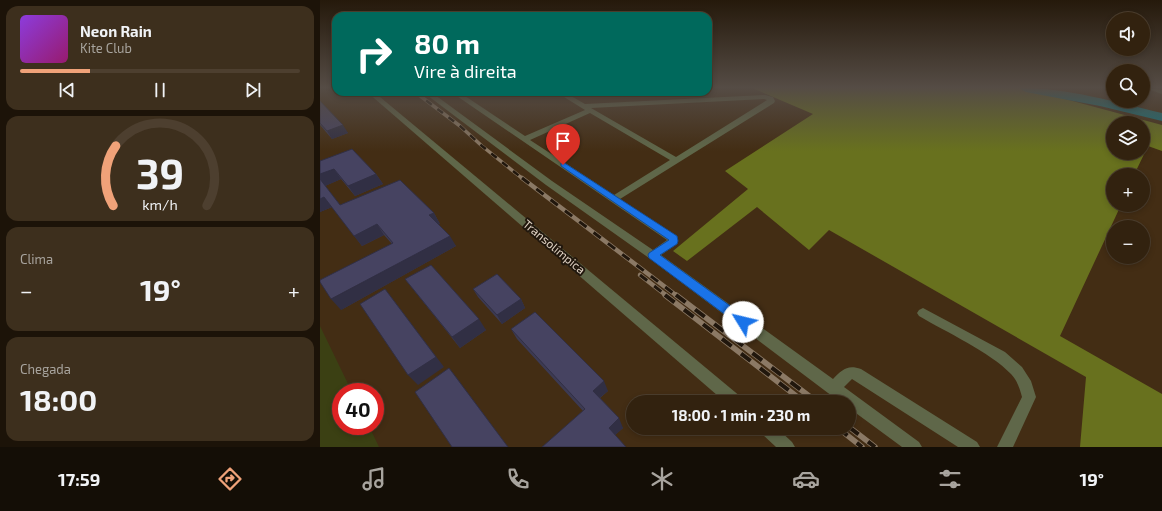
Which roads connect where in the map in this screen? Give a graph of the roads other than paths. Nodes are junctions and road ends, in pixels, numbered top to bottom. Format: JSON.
{"nodes":[{"id":1,"x":390,"y":109,"type":"edge"},
{"id":2,"x":449,"y":109,"type":"edge"},
{"id":3,"x":481,"y":109,"type":"edge"},
{"id":4,"x":586,"y":109,"type":"edge"},
{"id":5,"x":589,"y":109,"type":"edge"},
{"id":6,"x":761,"y":109,"type":"edge"},
{"id":7,"x":525,"y":139,"type":"junction"},
{"id":8,"x":677,"y":161,"type":"junction"},
{"id":9,"x":614,"y":199,"type":"junction"},
{"id":10,"x":653,"y":255,"type":"junction"},
{"id":11,"x":923,"y":313,"type":"dead end"},
{"id":12,"x":833,"y":388,"type":"junction"},
{"id":13,"x":728,"y":395,"type":"edge"},
{"id":14,"x":774,"y":435,"type":"edge"},
{"id":15,"x":787,"y":447,"type":"edge"},
{"id":16,"x":914,"y":447,"type":"edge"},
{"id":17,"x":972,"y":447,"type":"edge"},
{"id":18,"x":1005,"y":447,"type":"edge"}],
"edges":[{"from":1,"to":13,"type":"street","name":"Transolímpica"},
{"from":2,"to":10,"type":"street"},
{"from":3,"to":7,"type":"street"},
{"from":4,"to":7,"type":"street"},
{"from":5,"to":8,"type":"street"},
{"from":6,"to":8,"type":"street"},
{"from":7,"to":9,"type":"street"},
{"from":8,"to":9,"type":"street"},
{"from":9,"to":10,"type":"street"},
{"from":10,"to":12,"type":"street"},
{"from":11,"to":18,"type":"street"},
{"from":12,"to":16,"type":"street"},
{"from":12,"to":17,"type":"street"},
{"from":14,"to":15,"type":"street"}]}
